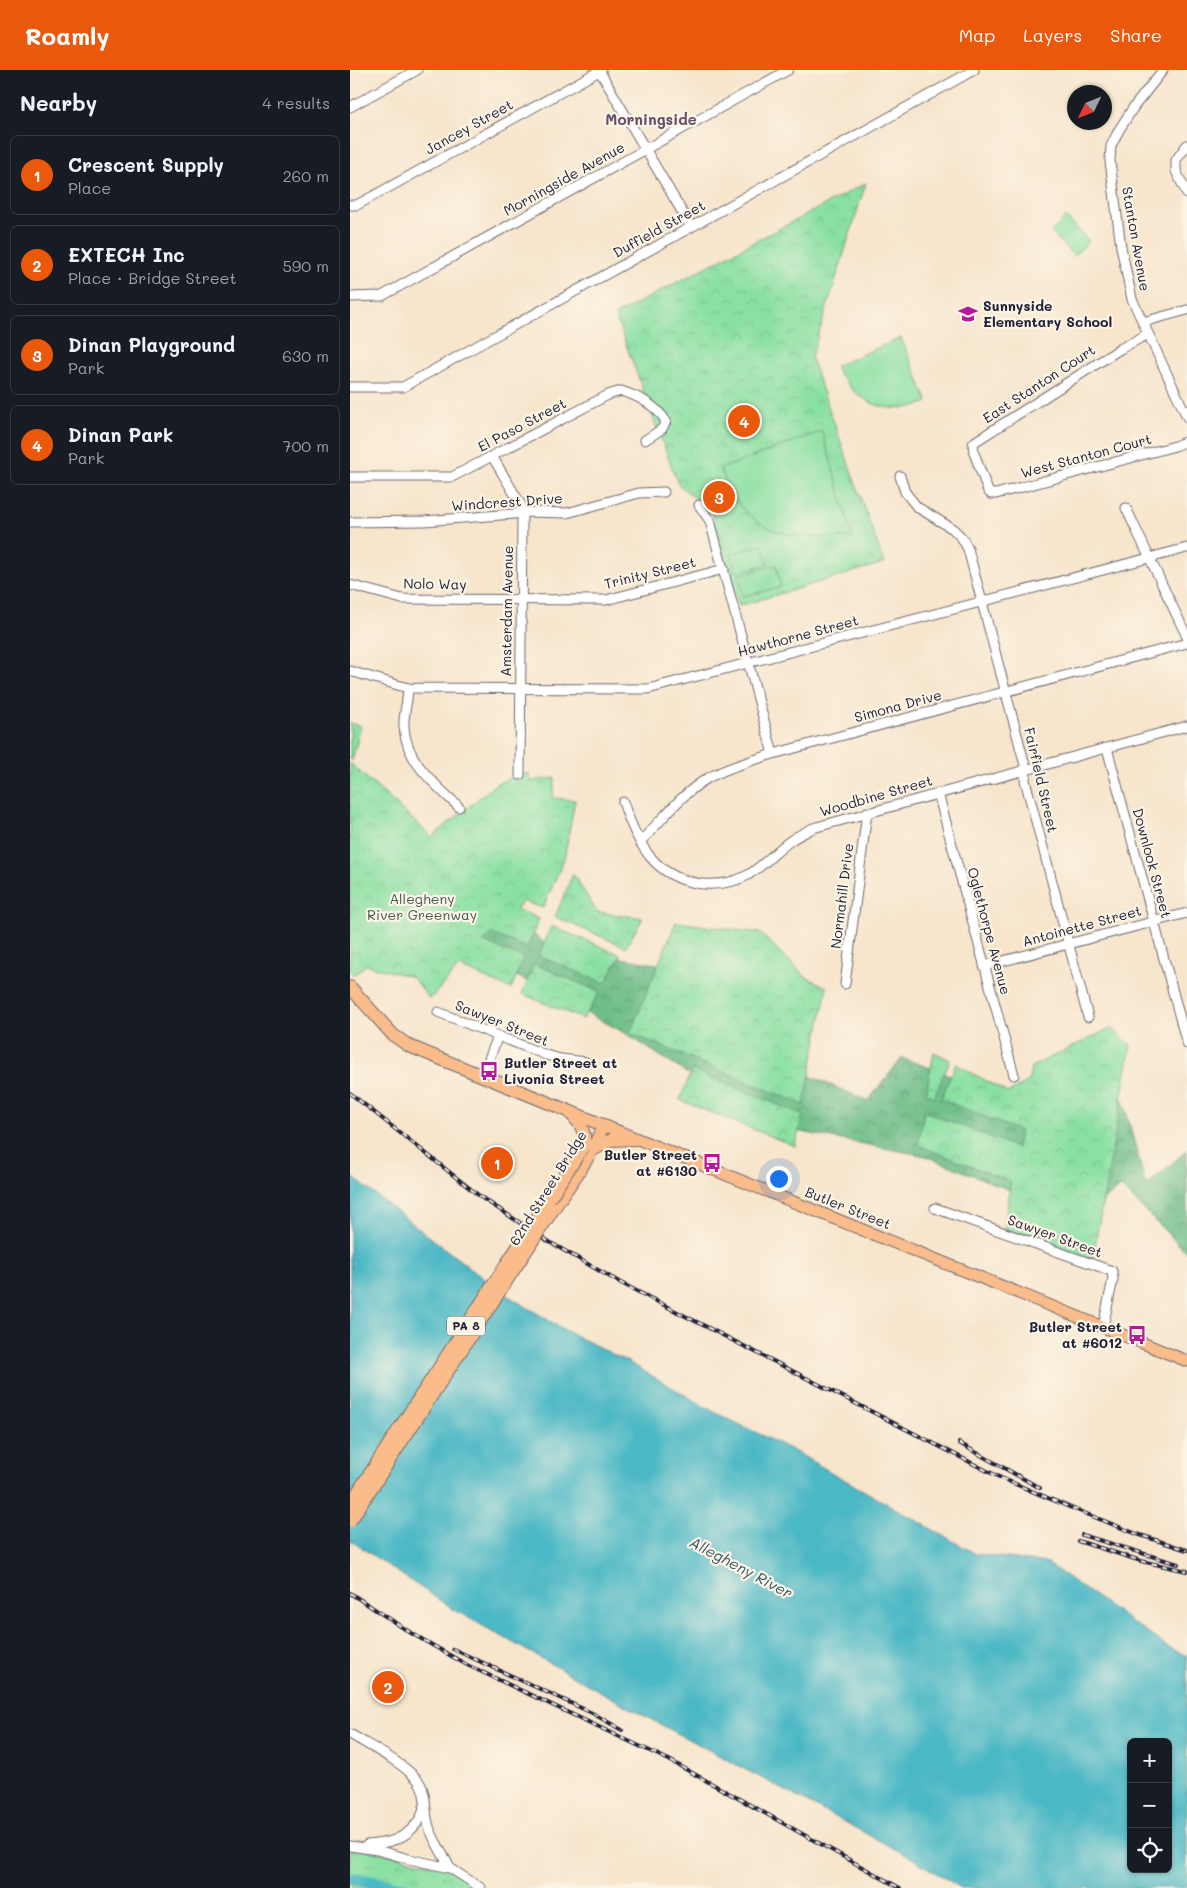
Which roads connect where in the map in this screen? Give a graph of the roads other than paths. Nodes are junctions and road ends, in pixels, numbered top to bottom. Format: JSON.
{"nodes":[{"id":1,"x":417,"y":70,"type":"edge"},
{"id":2,"x":600,"y":70,"type":"edge"},
{"id":3,"x":788,"y":70,"type":"edge"},
{"id":4,"x":974,"y":70,"type":"edge"},
{"id":5,"x":1164,"y":70,"type":"edge"},
{"id":6,"x":350,"y":107,"type":"edge"},
{"id":7,"x":1187,"y":145,"type":"edge"},
{"id":8,"x":646,"y":150,"type":"junction"},
{"id":9,"x":1187,"y":194,"type":"edge"},
{"id":10,"x":350,"y":205,"type":"edge"},
{"id":11,"x":691,"y":228,"type":"junction"},
{"id":12,"x":350,"y":297,"type":"edge"},
{"id":13,"x":1187,"y":310,"type":"edge"},
{"id":14,"x":1143,"y":322,"type":"junction"},
{"id":15,"x":1148,"y":334,"type":"junction"},
{"id":16,"x":350,"y":387,"type":"edge"},
{"id":17,"x":1187,"y":417,"type":"edge"},
{"id":18,"x":645,"y":440,"type":"dead end"},
{"id":19,"x":1187,"y":441,"type":"edge"},
{"id":20,"x":492,"y":456,"type":"junction"},
{"id":21,"x":900,"y":476,"type":"dead end"},
{"id":22,"x":350,"y":477,"type":"edge"},
{"id":23,"x":664,"y":492,"type":"dead end"},
{"id":24,"x":991,"y":494,"type":"joint"},
{"id":25,"x":699,"y":505,"type":"dead end"},
{"id":26,"x":1126,"y":508,"type":"dead end"},
{"id":27,"x":522,"y":513,"type":"junction"},
{"id":28,"x":350,"y":522,"type":"edge"},
{"id":29,"x":1187,"y":548,"type":"edge"},
{"id":30,"x":1149,"y":558,"type":"junction"},
{"id":31,"x":724,"y":569,"type":"junction"},
{"id":32,"x":350,"y":585,"type":"edge"},
{"id":33,"x":521,"y":599,"type":"junction"},
{"id":34,"x":981,"y":602,"type":"junction"},
{"id":35,"x":1187,"y":637,"type":"edge"},
{"id":36,"x":1187,"y":643,"type":"edge"},
{"id":37,"x":749,"y":662,"type":"junction"},
{"id":38,"x":350,"y":671,"type":"edge"},
{"id":39,"x":408,"y":688,"type":"junction"},
{"id":40,"x":520,"y":688,"type":"junction"},
{"id":41,"x":1005,"y":691,"type":"junction"},
{"id":42,"x":1187,"y":726,"type":"edge"},
{"id":43,"x":1107,"y":748,"type":"junction"},
{"id":44,"x":774,"y":754,"type":"junction"},
{"id":45,"x":1026,"y":770,"type":"junction"},
{"id":46,"x":520,"y":774,"type":"dead end"},
{"id":47,"x":938,"y":793,"type":"junction"},
{"id":48,"x":622,"y":802,"type":"dead end"},
{"id":49,"x":459,"y":806,"type":"dead end"},
{"id":50,"x":867,"y":812,"type":"junction"},
{"id":51,"x":640,"y":842,"type":"junction"},
{"id":52,"x":1187,"y":913,"type":"edge"},
{"id":53,"x":1153,"y":922,"type":"junction"},
{"id":54,"x":1068,"y":944,"type":"junction"},
{"id":55,"x":984,"y":966,"type":"junction"},
{"id":56,"x":844,"y":984,"type":"dead end"},
{"id":57,"x":350,"y":987,"type":"edge"},
{"id":58,"x":438,"y":1012,"type":"dead end"},
{"id":59,"x":1088,"y":1017,"type":"dead end"},
{"id":60,"x":498,"y":1036,"type":"junction"},
{"id":61,"x":1187,"y":1044,"type":"edge"},
{"id":62,"x":586,"y":1062,"type":"dead end"},
{"id":63,"x":1014,"y":1075,"type":"dead end"},
{"id":64,"x":482,"y":1076,"type":"junction"},
{"id":65,"x":568,"y":1112,"type":"junction"},
{"id":66,"x":602,"y":1126,"type":"junction"},
{"id":67,"x":635,"y":1139,"type":"junction"},
{"id":68,"x":591,"y":1143,"type":"junction"},
{"id":69,"x":935,"y":1208,"type":"dead end"},
{"id":70,"x":1104,"y":1327,"type":"junction"},
{"id":71,"x":1187,"y":1361,"type":"edge"},
{"id":72,"x":350,"y":1504,"type":"edge"},
{"id":73,"x":350,"y":1521,"type":"edge"},
{"id":74,"x":350,"y":1734,"type":"edge"},
{"id":75,"x":425,"y":1797,"type":"junction"},
{"id":76,"x":354,"y":1846,"type":"edge"},
{"id":77,"x":450,"y":1868,"type":"junction"},
{"id":78,"x":481,"y":1888,"type":"edge"}],
"edges":[{"from":1,"to":6,"type":"street"},
{"from":2,"to":8,"type":"street"},
{"from":2,"to":10,"type":"street","name":"Jancey Street"},
{"from":3,"to":8,"type":"street","name":"Morningside Avenue"},
{"from":4,"to":11,"type":"street","name":"Duffield Street"},
{"from":5,"to":14,"type":"street","name":"Stanton Avenue"},
{"from":7,"to":9,"type":"street"},
{"from":8,"to":11,"type":"street"},
{"from":8,"to":12,"type":"street","name":"Morningside Avenue"},
{"from":11,"to":16,"type":"street","name":"Duffield Street"},
{"from":13,"to":14,"type":"street"},
{"from":14,"to":15,"type":"street","name":"Stanton Avenue"},
{"from":15,"to":17,"type":"street","name":"Stanton Avenue"},
{"from":15,"to":24,"type":"street","name":"East Stanton Court"},
{"from":18,"to":20,"type":"street","name":"El Paso Street"},
{"from":19,"to":24,"type":"street","name":"West Stanton Court"},
{"from":20,"to":22,"type":"street","name":"El Paso Street"},
{"from":20,"to":27,"type":"street","name":"Amsterdam Avenue"},
{"from":21,"to":34,"type":"street","name":"Fairfield Street"},
{"from":23,"to":27,"type":"street","name":"Windcrest Drive"},
{"from":25,"to":31,"type":"street"},
{"from":26,"to":30,"type":"street"},
{"from":27,"to":28,"type":"street","name":"Windcrest Drive"},
{"from":27,"to":33,"type":"street","name":"Amsterdam Avenue"},
{"from":29,"to":30,"type":"street","name":"Hawthorne Street"},
{"from":30,"to":34,"type":"street","name":"Hawthorne Street"},
{"from":30,"to":35,"type":"street"},
{"from":31,"to":33,"type":"street","name":"Trinity Street"},
{"from":31,"to":37,"type":"street"},
{"from":32,"to":33,"type":"street","name":"Nolo Way"},
{"from":33,"to":40,"type":"street","name":"Amsterdam Avenue"},
{"from":34,"to":37,"type":"street","name":"Hawthorne Street"},
{"from":34,"to":41,"type":"street","name":"Fairfield Street"},
{"from":36,"to":41,"type":"street","name":"Simona Drive"},
{"from":37,"to":40,"type":"street","name":"Hawthorne Street"},
{"from":37,"to":44,"type":"street"},
{"from":38,"to":39,"type":"street","name":"Hawthorne Street"},
{"from":39,"to":40,"type":"street","name":"Hawthorne Street"},
{"from":39,"to":49,"type":"street"},
{"from":40,"to":46,"type":"street","name":"Amsterdam Avenue"},
{"from":41,"to":44,"type":"street","name":"Simona Drive"},
{"from":41,"to":45,"type":"street","name":"Fairfield Street"},
{"from":42,"to":43,"type":"street","name":"Woodbine Street"},
{"from":43,"to":45,"type":"street","name":"Woodbine Street"},
{"from":43,"to":53,"type":"street","name":"Downlook Street"},
{"from":44,"to":51,"type":"street","name":"Simona Drive"},
{"from":45,"to":47,"type":"street","name":"Woodbine Street"},
{"from":45,"to":54,"type":"street","name":"Fairfield Street"},
{"from":47,"to":50,"type":"street","name":"Woodbine Street"},
{"from":47,"to":55,"type":"street","name":"Oglethorpe Avenue"},
{"from":48,"to":51,"type":"street","name":"Woodbine Street"},
{"from":50,"to":51,"type":"street","name":"Woodbine Street"},
{"from":50,"to":56,"type":"street","name":"Normahill Drive"},
{"from":52,"to":53,"type":"street","name":"Antoinette Street"},
{"from":53,"to":54,"type":"street","name":"Antoinette Street"},
{"from":53,"to":61,"type":"street","name":"Downlook Street"},
{"from":54,"to":55,"type":"street","name":"Antoinette Street"},
{"from":54,"to":59,"type":"street","name":"Fairfield Street"},
{"from":55,"to":63,"type":"street","name":"Oglethorpe Avenue"},
{"from":57,"to":64,"type":"highway","name":"Butler Street"},
{"from":58,"to":60,"type":"street","name":"Sawyer Street"},
{"from":60,"to":62,"type":"street","name":"Sawyer Street"},
{"from":60,"to":64,"type":"street"},
{"from":64,"to":65,"type":"highway","name":"Butler Street"},
{"from":65,"to":66,"type":"highway","name":"Butler Street"},
{"from":65,"to":68,"type":"highway"},
{"from":66,"to":67,"type":"main road","name":"Butler Street"},
{"from":66,"to":68,"type":"highway","name":"62nd Street Bridge","number":"PA 8"},
{"from":67,"to":68,"type":"highway"},
{"from":67,"to":70,"type":"main road","name":"Butler Street"},
{"from":68,"to":72,"type":"highway","name":"62nd Street Bridge","number":"PA 8","bridge":true},
{"from":68,"to":73,"type":"highway","name":"62nd Street Bridge","number":"PA 8","bridge":true},
{"from":69,"to":70,"type":"street","name":"Sawyer Street"},
{"from":70,"to":71,"type":"main road","name":"Butler Street"},
{"from":74,"to":75,"type":"street"},
{"from":75,"to":76,"type":"street"},
{"from":75,"to":77,"type":"street"},
{"from":76,"to":77,"type":"street"},
{"from":77,"to":78,"type":"street"}]}
